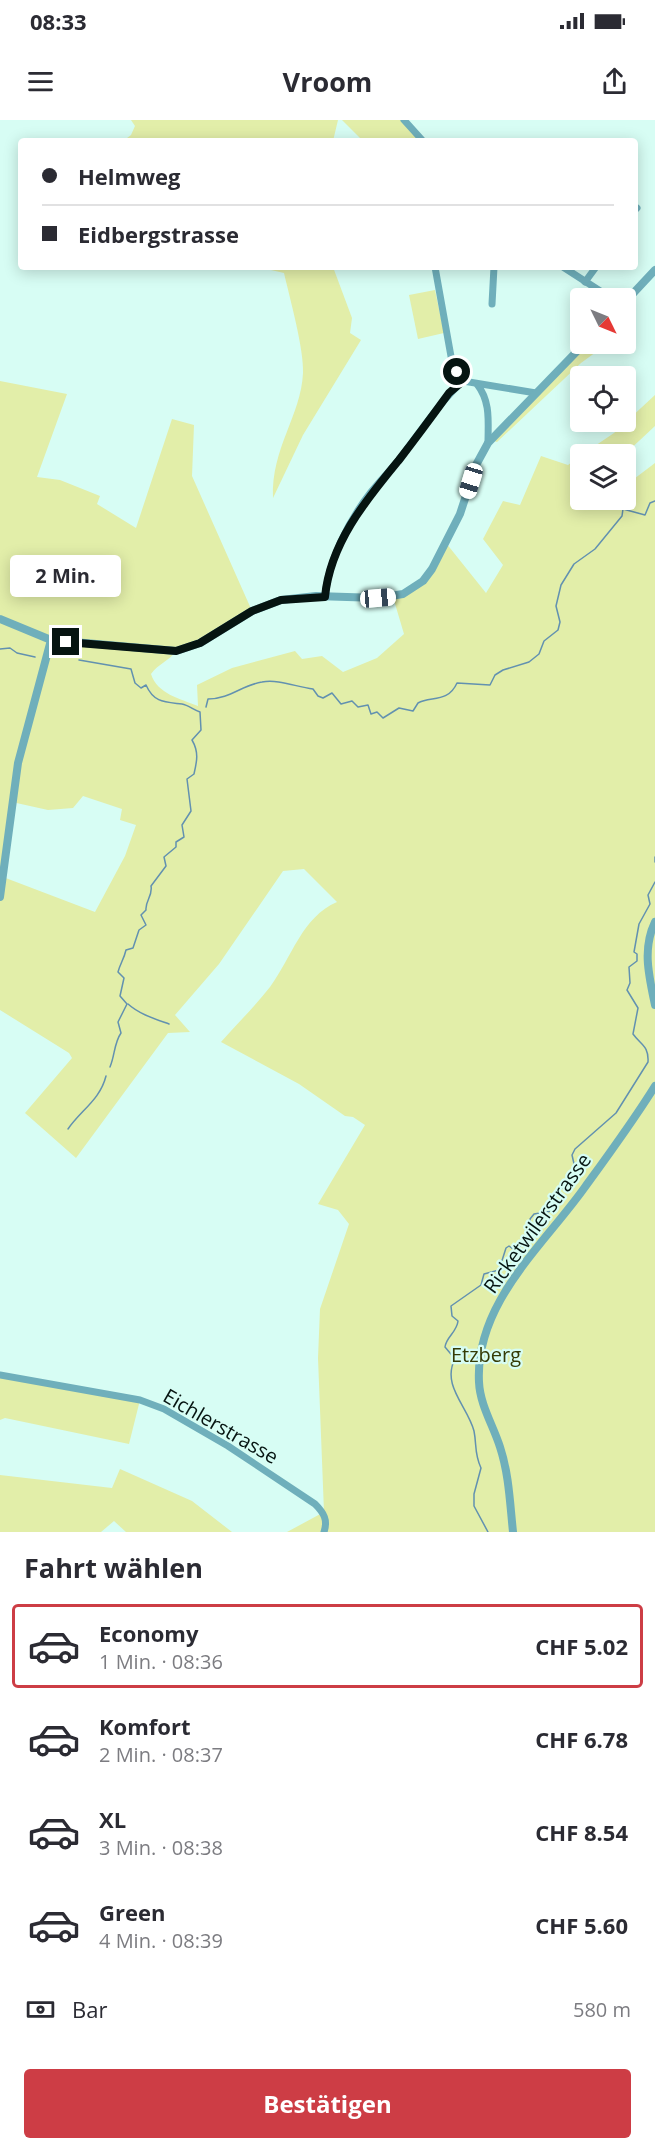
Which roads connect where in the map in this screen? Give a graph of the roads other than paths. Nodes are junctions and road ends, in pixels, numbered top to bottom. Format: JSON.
{"nodes":[{"id":1,"x":404,"y":120,"type":"edge"},
{"id":2,"x":420,"y":138,"type":"edge"},
{"id":3,"x":436,"y":270,"type":"edge"},
{"id":4,"x":494,"y":270,"type":"edge"},
{"id":5,"x":567,"y":270,"type":"edge"},
{"id":6,"x":594,"y":270,"type":"edge"},
{"id":7,"x":655,"y":270,"type":"edge"},
{"id":8,"x":585,"y":282,"type":"junction"},
{"id":9,"x":594,"y":288,"type":"edge"},
{"id":10,"x":636,"y":290,"type":"edge"},
{"id":11,"x":492,"y":304,"type":"dead end"},
{"id":12,"x":574,"y":354,"type":"edge"},
{"id":13,"x":463,"y":381,"type":"junction"},
{"id":14,"x":477,"y":384,"type":"junction"},
{"id":15,"x":536,"y":393,"type":"junction"},
{"id":16,"x":488,"y":443,"type":"junction"},
{"id":17,"x":325,"y":597,"type":"junction"},
{"id":18,"x":0,"y":619,"type":"edge"},
{"id":19,"x":51,"y":640,"type":"junction"},
{"id":20,"x":0,"y":897,"type":"edge"},
{"id":21,"x":655,"y":922,"type":"edge"},
{"id":22,"x":655,"y":1005,"type":"edge"},
{"id":23,"x":655,"y":1086,"type":"edge"},
{"id":24,"x":0,"y":1376,"type":"edge"},
{"id":25,"x":324,"y":1532,"type":"edge"},
{"id":26,"x":513,"y":1532,"type":"edge"}],
"edges":[{"from":1,"to":2,"type":"street"},
{"from":3,"to":13,"type":"street"},
{"from":4,"to":11,"type":"street"},
{"from":5,"to":8,"type":"street"},
{"from":6,"to":8,"type":"street"},
{"from":7,"to":10,"type":"street"},
{"from":8,"to":9,"type":"street"},
{"from":12,"to":15,"type":"street"},
{"from":13,"to":14,"type":"street"},
{"from":13,"to":17,"type":"street"},
{"from":14,"to":15,"type":"street"},
{"from":14,"to":16,"type":"street"},
{"from":15,"to":16,"type":"street"},
{"from":16,"to":17,"type":"street"},
{"from":17,"to":19,"type":"street"},
{"from":18,"to":19,"type":"street"},
{"from":19,"to":20,"type":"street"},
{"from":21,"to":22,"type":"street"},
{"from":23,"to":26,"type":"street","name":"Ricketwilerstrasse"},
{"from":24,"to":25,"type":"street","name":"Eichlerstrasse"}]}
